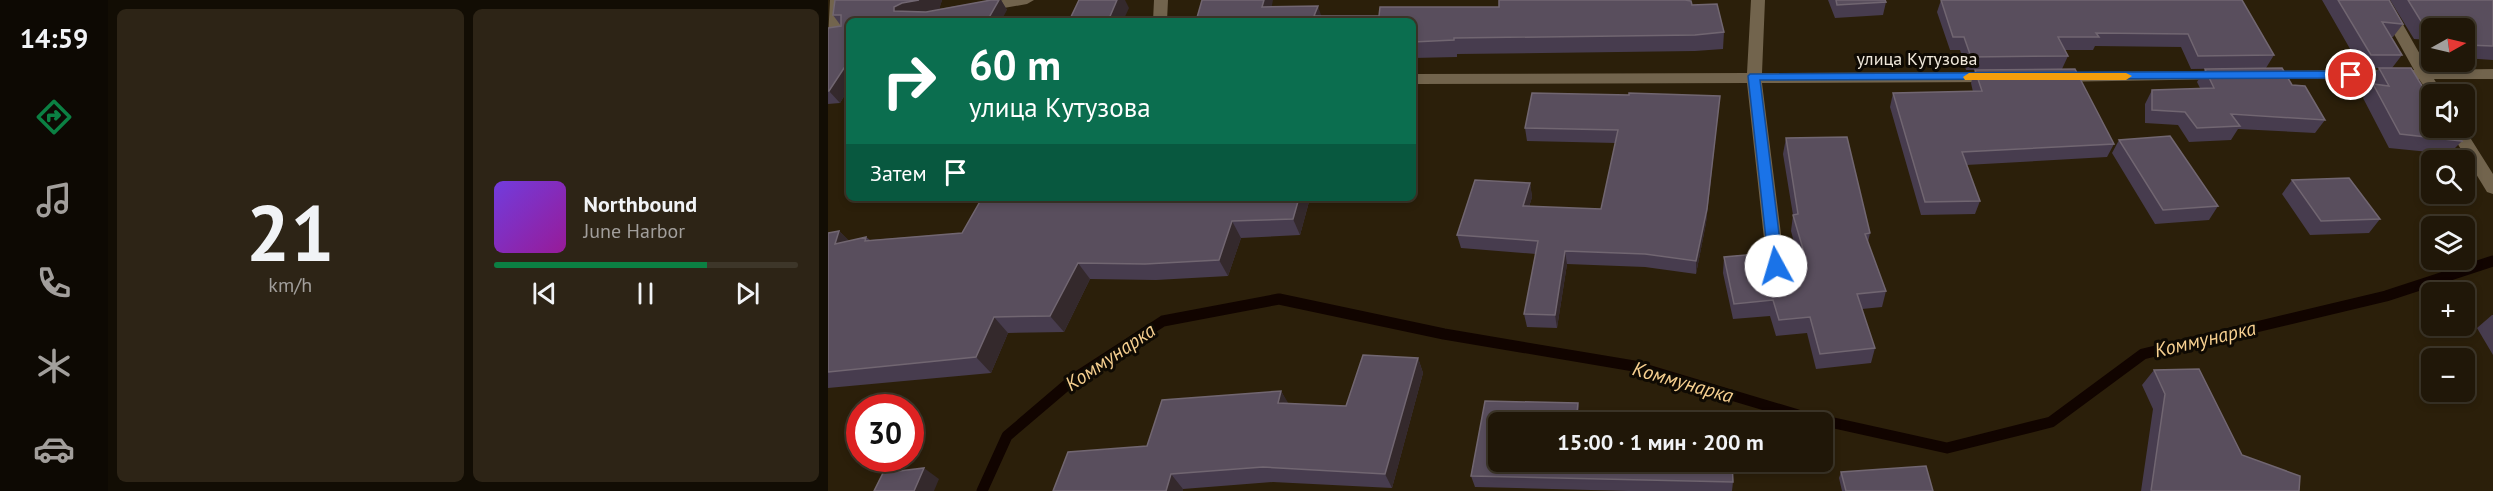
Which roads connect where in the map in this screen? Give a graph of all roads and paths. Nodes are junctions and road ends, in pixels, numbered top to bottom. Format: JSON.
{"nodes":[{"id":1,"x":837,"y":0,"type":"edge"},
{"id":2,"x":1027,"y":0,"type":"edge"},
{"id":3,"x":1161,"y":0,"type":"edge"},
{"id":4,"x":1758,"y":0,"type":"edge"},
{"id":5,"x":2382,"y":0,"type":"edge"},
{"id":6,"x":969,"y":10,"type":"edge"},
{"id":7,"x":1160,"y":18,"type":"edge"},
{"id":8,"x":846,"y":33,"type":"edge"},
{"id":9,"x":830,"y":36,"type":"edge"},
{"id":10,"x":2493,"y":74,"type":"edge"},
{"id":11,"x":2423,"y":75,"type":"junction"},
{"id":12,"x":1754,"y":76,"type":"junction"},
{"id":13,"x":2007,"y":77,"type":"edge"},
{"id":14,"x":2043,"y":77,"type":"edge"},
{"id":15,"x":1416,"y":79,"type":"edge"},
{"id":16,"x":2429,"y":84,"type":"edge"},
{"id":17,"x":2462,"y":138,"type":"edge"},
{"id":18,"x":2493,"y":188,"type":"edge"},
{"id":19,"x":1776,"y":266,"type":"edge"}],
"edges":[{"from":1,"to":9,"type":"street"},
{"from":2,"to":6,"type":"street"},
{"from":3,"to":7,"type":"street"},
{"from":4,"to":12,"type":"street"},
{"from":5,"to":11,"type":"street"},
{"from":8,"to":9,"type":"street"},
{"from":10,"to":11,"type":"street"},
{"from":11,"to":14,"type":"street"},
{"from":11,"to":16,"type":"street"},
{"from":12,"to":13,"type":"street","name":"улица Кутузова"},
{"from":12,"to":15,"type":"street","name":"улица Кутузова"},
{"from":12,"to":19,"type":"street"},
{"from":17,"to":18,"type":"street"}]}
